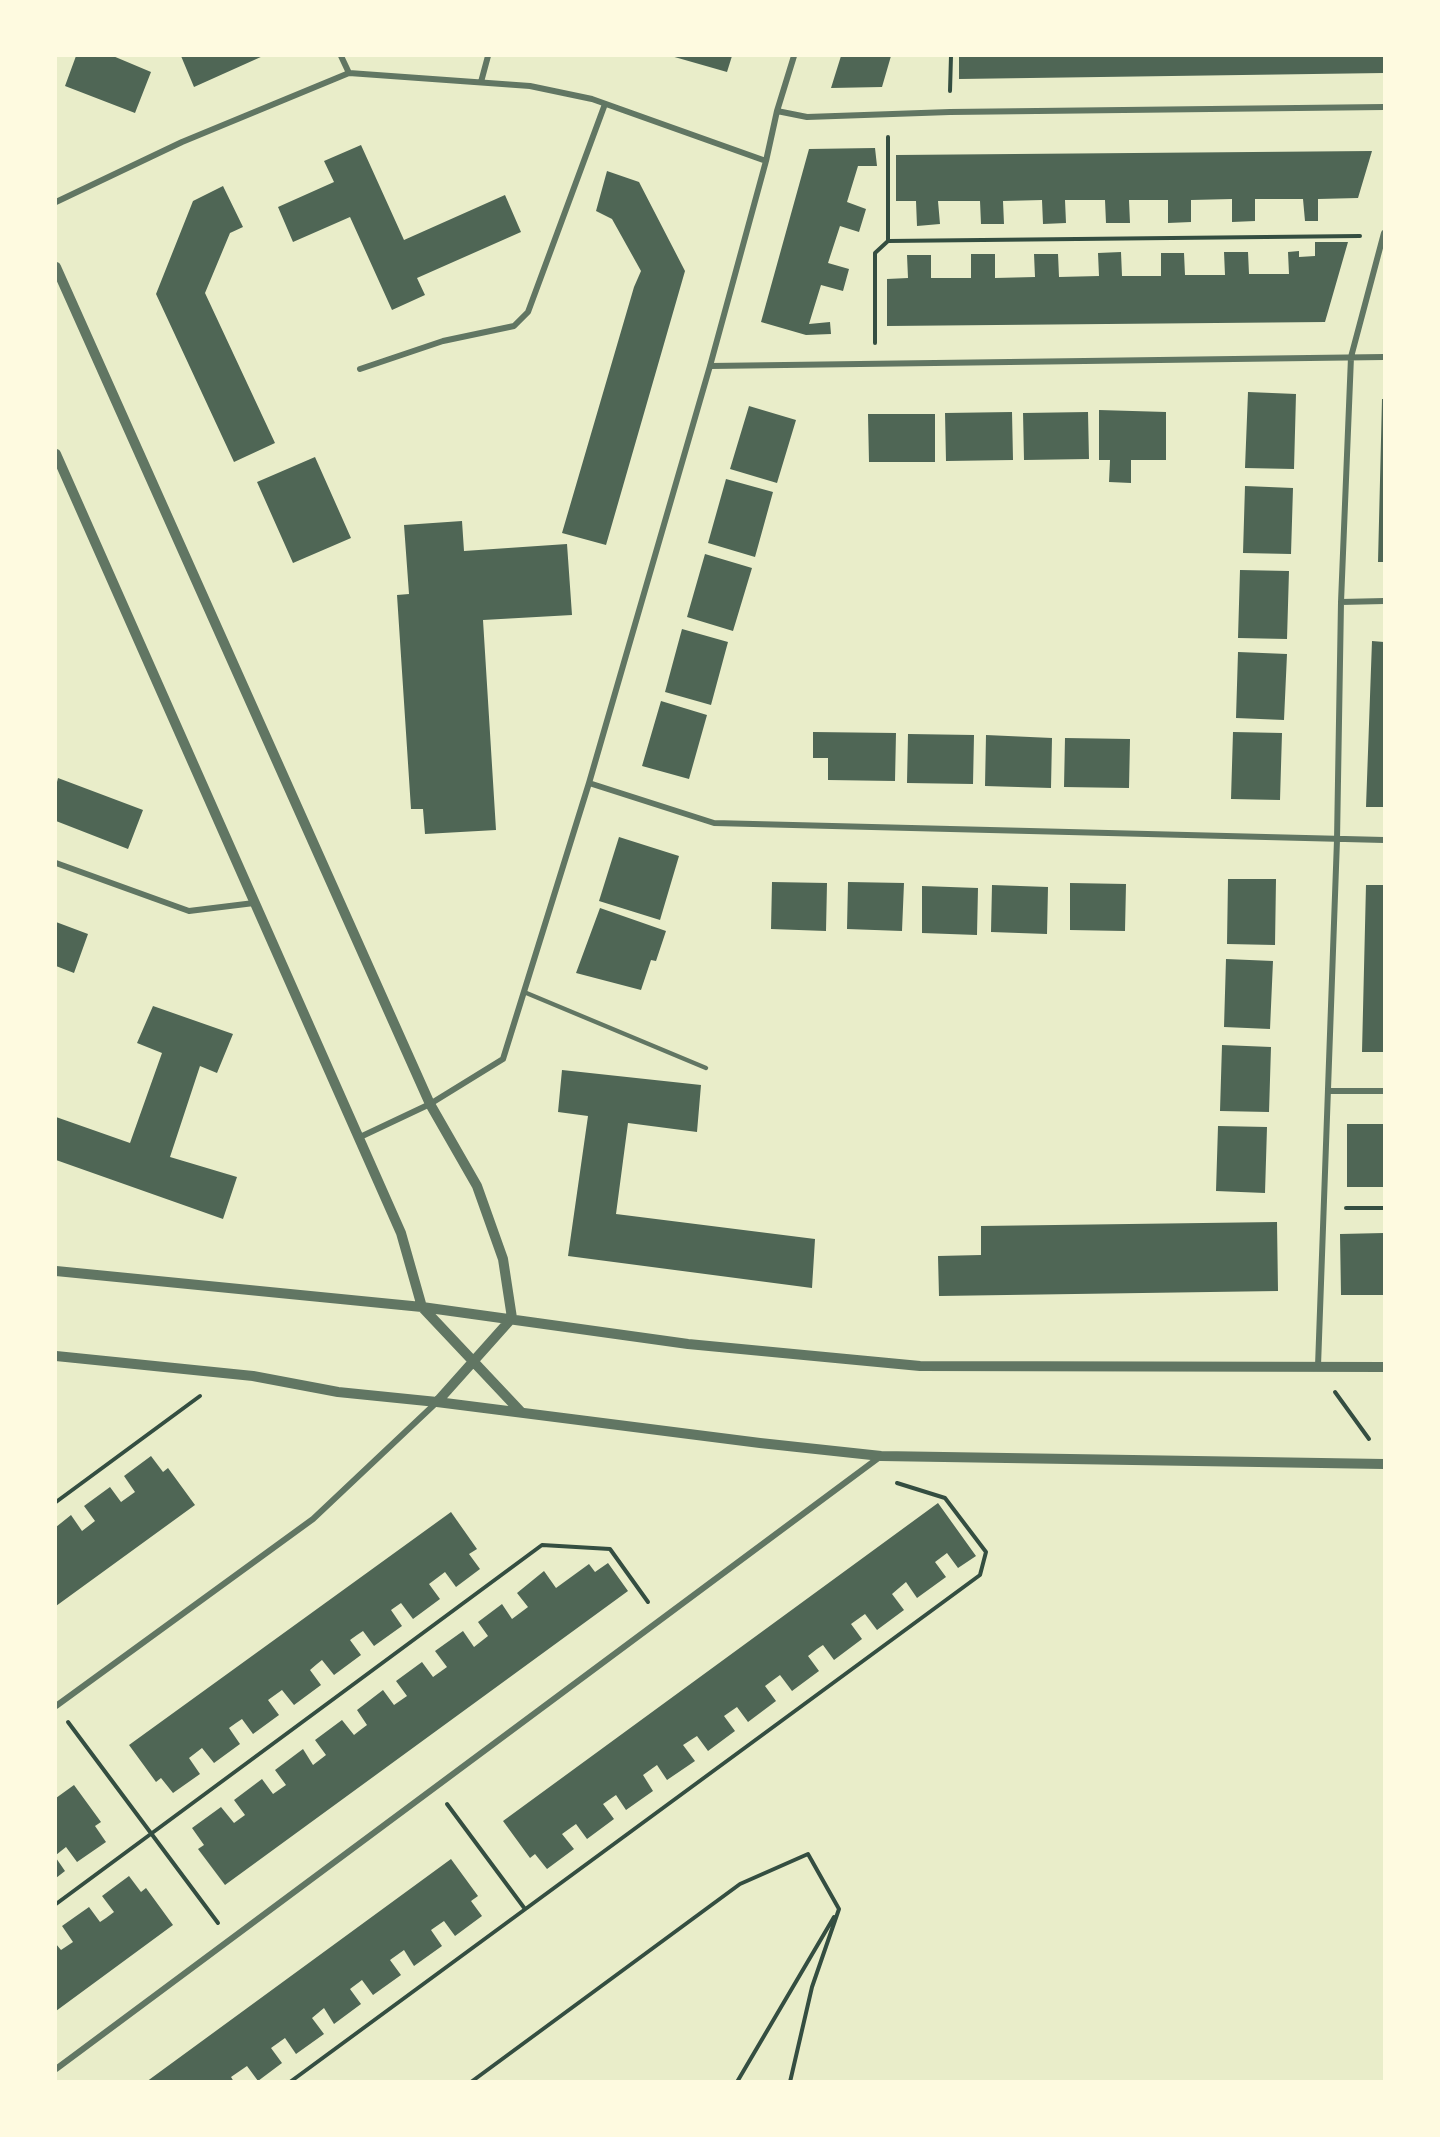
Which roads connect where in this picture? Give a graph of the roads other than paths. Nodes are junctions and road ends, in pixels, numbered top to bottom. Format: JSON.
{"nodes":[{"id":1,"x":341,"y":56,"type":"edge"},
{"id":2,"x":488,"y":56,"type":"edge"},
{"id":3,"x":794,"y":56,"type":"edge"},
{"id":4,"x":349,"y":73,"type":"junction"},
{"id":5,"x":481,"y":82,"type":"junction"},
{"id":6,"x":605,"y":104,"type":"junction"},
{"id":7,"x":1384,"y":107,"type":"edge"},
{"id":8,"x":777,"y":111,"type":"junction"},
{"id":9,"x":766,"y":161,"type":"junction"},
{"id":10,"x":56,"y":202,"type":"edge"},
{"id":11,"x":1384,"y":235,"type":"edge"},
{"id":12,"x":56,"y":267,"type":"edge"},
{"id":13,"x":1351,"y":357,"type":"junction"},
{"id":14,"x":1384,"y":357,"type":"edge"},
{"id":15,"x":710,"y":366,"type":"junction"},
{"id":16,"x":360,"y":369,"type":"dead end"},
{"id":17,"x":56,"y":454,"type":"edge"},
{"id":18,"x":1384,"y":601,"type":"edge"},
{"id":19,"x":1341,"y":602,"type":"junction"},
{"id":20,"x":589,"y":783,"type":"junction"},
{"id":21,"x":1337,"y":840,"type":"junction"},
{"id":22,"x":1384,"y":840,"type":"edge"},
{"id":23,"x":56,"y":863,"type":"edge"},
{"id":24,"x":254,"y":903,"type":"junction"},
{"id":25,"x":524,"y":992,"type":"junction"},
{"id":26,"x":706,"y":1068,"type":"dead end"},
{"id":27,"x":1329,"y":1091,"type":"junction"},
{"id":28,"x":1384,"y":1091,"type":"edge"},
{"id":29,"x":430,"y":1104,"type":"junction"},
{"id":30,"x":358,"y":1138,"type":"junction"},
{"id":31,"x":56,"y":1271,"type":"edge"},
{"id":32,"x":422,"y":1307,"type":"junction"},
{"id":33,"x":512,"y":1318,"type":"junction"},
{"id":34,"x":56,"y":1356,"type":"edge"},
{"id":35,"x":474,"y":1361,"type":"junction"},
{"id":36,"x":1318,"y":1366,"type":"junction"},
{"id":37,"x":1384,"y":1367,"type":"edge"},
{"id":38,"x":437,"y":1402,"type":"junction"},
{"id":39,"x":521,"y":1412,"type":"junction"},
{"id":40,"x":881,"y":1456,"type":"junction"},
{"id":41,"x":1384,"y":1464,"type":"edge"},
{"id":42,"x":56,"y":1706,"type":"edge"},
{"id":43,"x":56,"y":2069,"type":"edge"}],
"edges":[{"from":1,"to":4,"type":"street"},
{"from":2,"to":5,"type":"street"},
{"from":3,"to":8,"type":"street"},
{"from":4,"to":5,"type":"street"},
{"from":4,"to":10,"type":"street"},
{"from":5,"to":6,"type":"street"},
{"from":6,"to":9,"type":"street"},
{"from":6,"to":16,"type":"street"},
{"from":7,"to":8,"type":"street"},
{"from":8,"to":9,"type":"street"},
{"from":9,"to":15,"type":"street"},
{"from":11,"to":13,"type":"street"},
{"from":12,"to":29,"type":"street"},
{"from":13,"to":14,"type":"street"},
{"from":13,"to":15,"type":"street"},
{"from":13,"to":19,"type":"street"},
{"from":15,"to":20,"type":"street"},
{"from":17,"to":24,"type":"street"},
{"from":18,"to":19,"type":"street"},
{"from":19,"to":21,"type":"street"},
{"from":20,"to":21,"type":"street"},
{"from":20,"to":25,"type":"street"},
{"from":21,"to":22,"type":"street"},
{"from":21,"to":27,"type":"street"},
{"from":23,"to":24,"type":"street"},
{"from":24,"to":30,"type":"street"},
{"from":25,"to":26,"type":"lane"},
{"from":25,"to":29,"type":"street"},
{"from":27,"to":28,"type":"street"},
{"from":27,"to":36,"type":"street"},
{"from":29,"to":30,"type":"street"},
{"from":29,"to":33,"type":"street"},
{"from":30,"to":32,"type":"street"},
{"from":31,"to":32,"type":"street"},
{"from":32,"to":33,"type":"street"},
{"from":32,"to":35,"type":"street"},
{"from":33,"to":35,"type":"street"},
{"from":33,"to":36,"type":"street"},
{"from":34,"to":38,"type":"street"},
{"from":35,"to":38,"type":"street"},
{"from":35,"to":39,"type":"street"},
{"from":36,"to":37,"type":"street"},
{"from":38,"to":39,"type":"street"},
{"from":38,"to":42,"type":"street"},
{"from":39,"to":40,"type":"street"},
{"from":40,"to":41,"type":"street"},
{"from":40,"to":43,"type":"street"}]}
